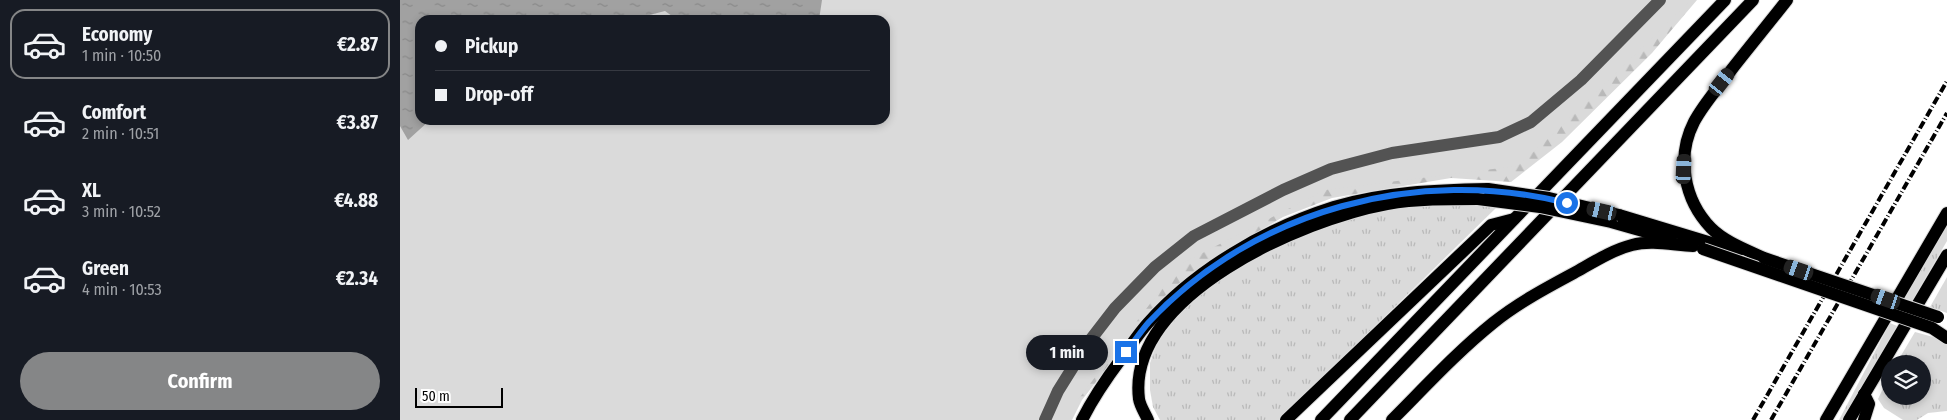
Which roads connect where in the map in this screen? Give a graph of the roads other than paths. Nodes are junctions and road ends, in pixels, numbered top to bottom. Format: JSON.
{"nodes":[{"id":1,"x":1660,"y":0,"type":"edge"},
{"id":2,"x":1725,"y":0,"type":"edge"},
{"id":3,"x":1753,"y":0,"type":"edge"},
{"id":4,"x":1787,"y":0,"type":"edge"},
{"id":5,"x":1947,"y":213,"type":"edge"},
{"id":6,"x":1514,"y":219,"type":"junction"},
{"id":7,"x":1615,"y":219,"type":"junction"},
{"id":8,"x":1701,"y":246,"type":"junction"},
{"id":9,"x":1947,"y":255,"type":"edge"},
{"id":10,"x":1764,"y":258,"type":"junction"},
{"id":11,"x":1939,"y":321,"type":"edge"},
{"id":12,"x":1947,"y":333,"type":"edge"},
{"id":13,"x":1947,"y":338,"type":"edge"},
{"id":14,"x":1864,"y":394,"type":"junction"},
{"id":15,"x":1045,"y":420,"type":"edge"},
{"id":16,"x":1082,"y":420,"type":"edge"},
{"id":17,"x":1148,"y":420,"type":"edge"},
{"id":18,"x":1286,"y":420,"type":"edge"},
{"id":19,"x":1321,"y":420,"type":"edge"},
{"id":20,"x":1350,"y":420,"type":"edge"},
{"id":21,"x":1392,"y":420,"type":"edge"},
{"id":22,"x":1826,"y":420,"type":"edge"},
{"id":23,"x":1849,"y":420,"type":"edge"},
{"id":24,"x":1864,"y":420,"type":"edge"}],
"edges":[{"from":1,"to":15,"type":"street"},
{"from":2,"to":6,"type":"main road"},
{"from":3,"to":20,"type":"main road"},
{"from":4,"to":10,"type":"main road"},
{"from":5,"to":22,"type":"main road"},
{"from":6,"to":18,"type":"main road"},
{"from":6,"to":19,"type":"main road"},
{"from":7,"to":8,"type":"main road"},
{"from":7,"to":16,"type":"main road","bridge":true},
{"from":7,"to":17,"type":"main road","bridge":true},
{"from":8,"to":10,"type":"main road"},
{"from":8,"to":11,"type":"main road","bridge":true},
{"from":8,"to":21,"type":"main road"},
{"from":9,"to":14,"type":"main road"},
{"from":10,"to":11,"type":"main road","bridge":true},
{"from":11,"to":12,"type":"main road"},
{"from":11,"to":13,"type":"main road"},
{"from":14,"to":23,"type":"main road"},
{"from":14,"to":24,"type":"main road"}]}
